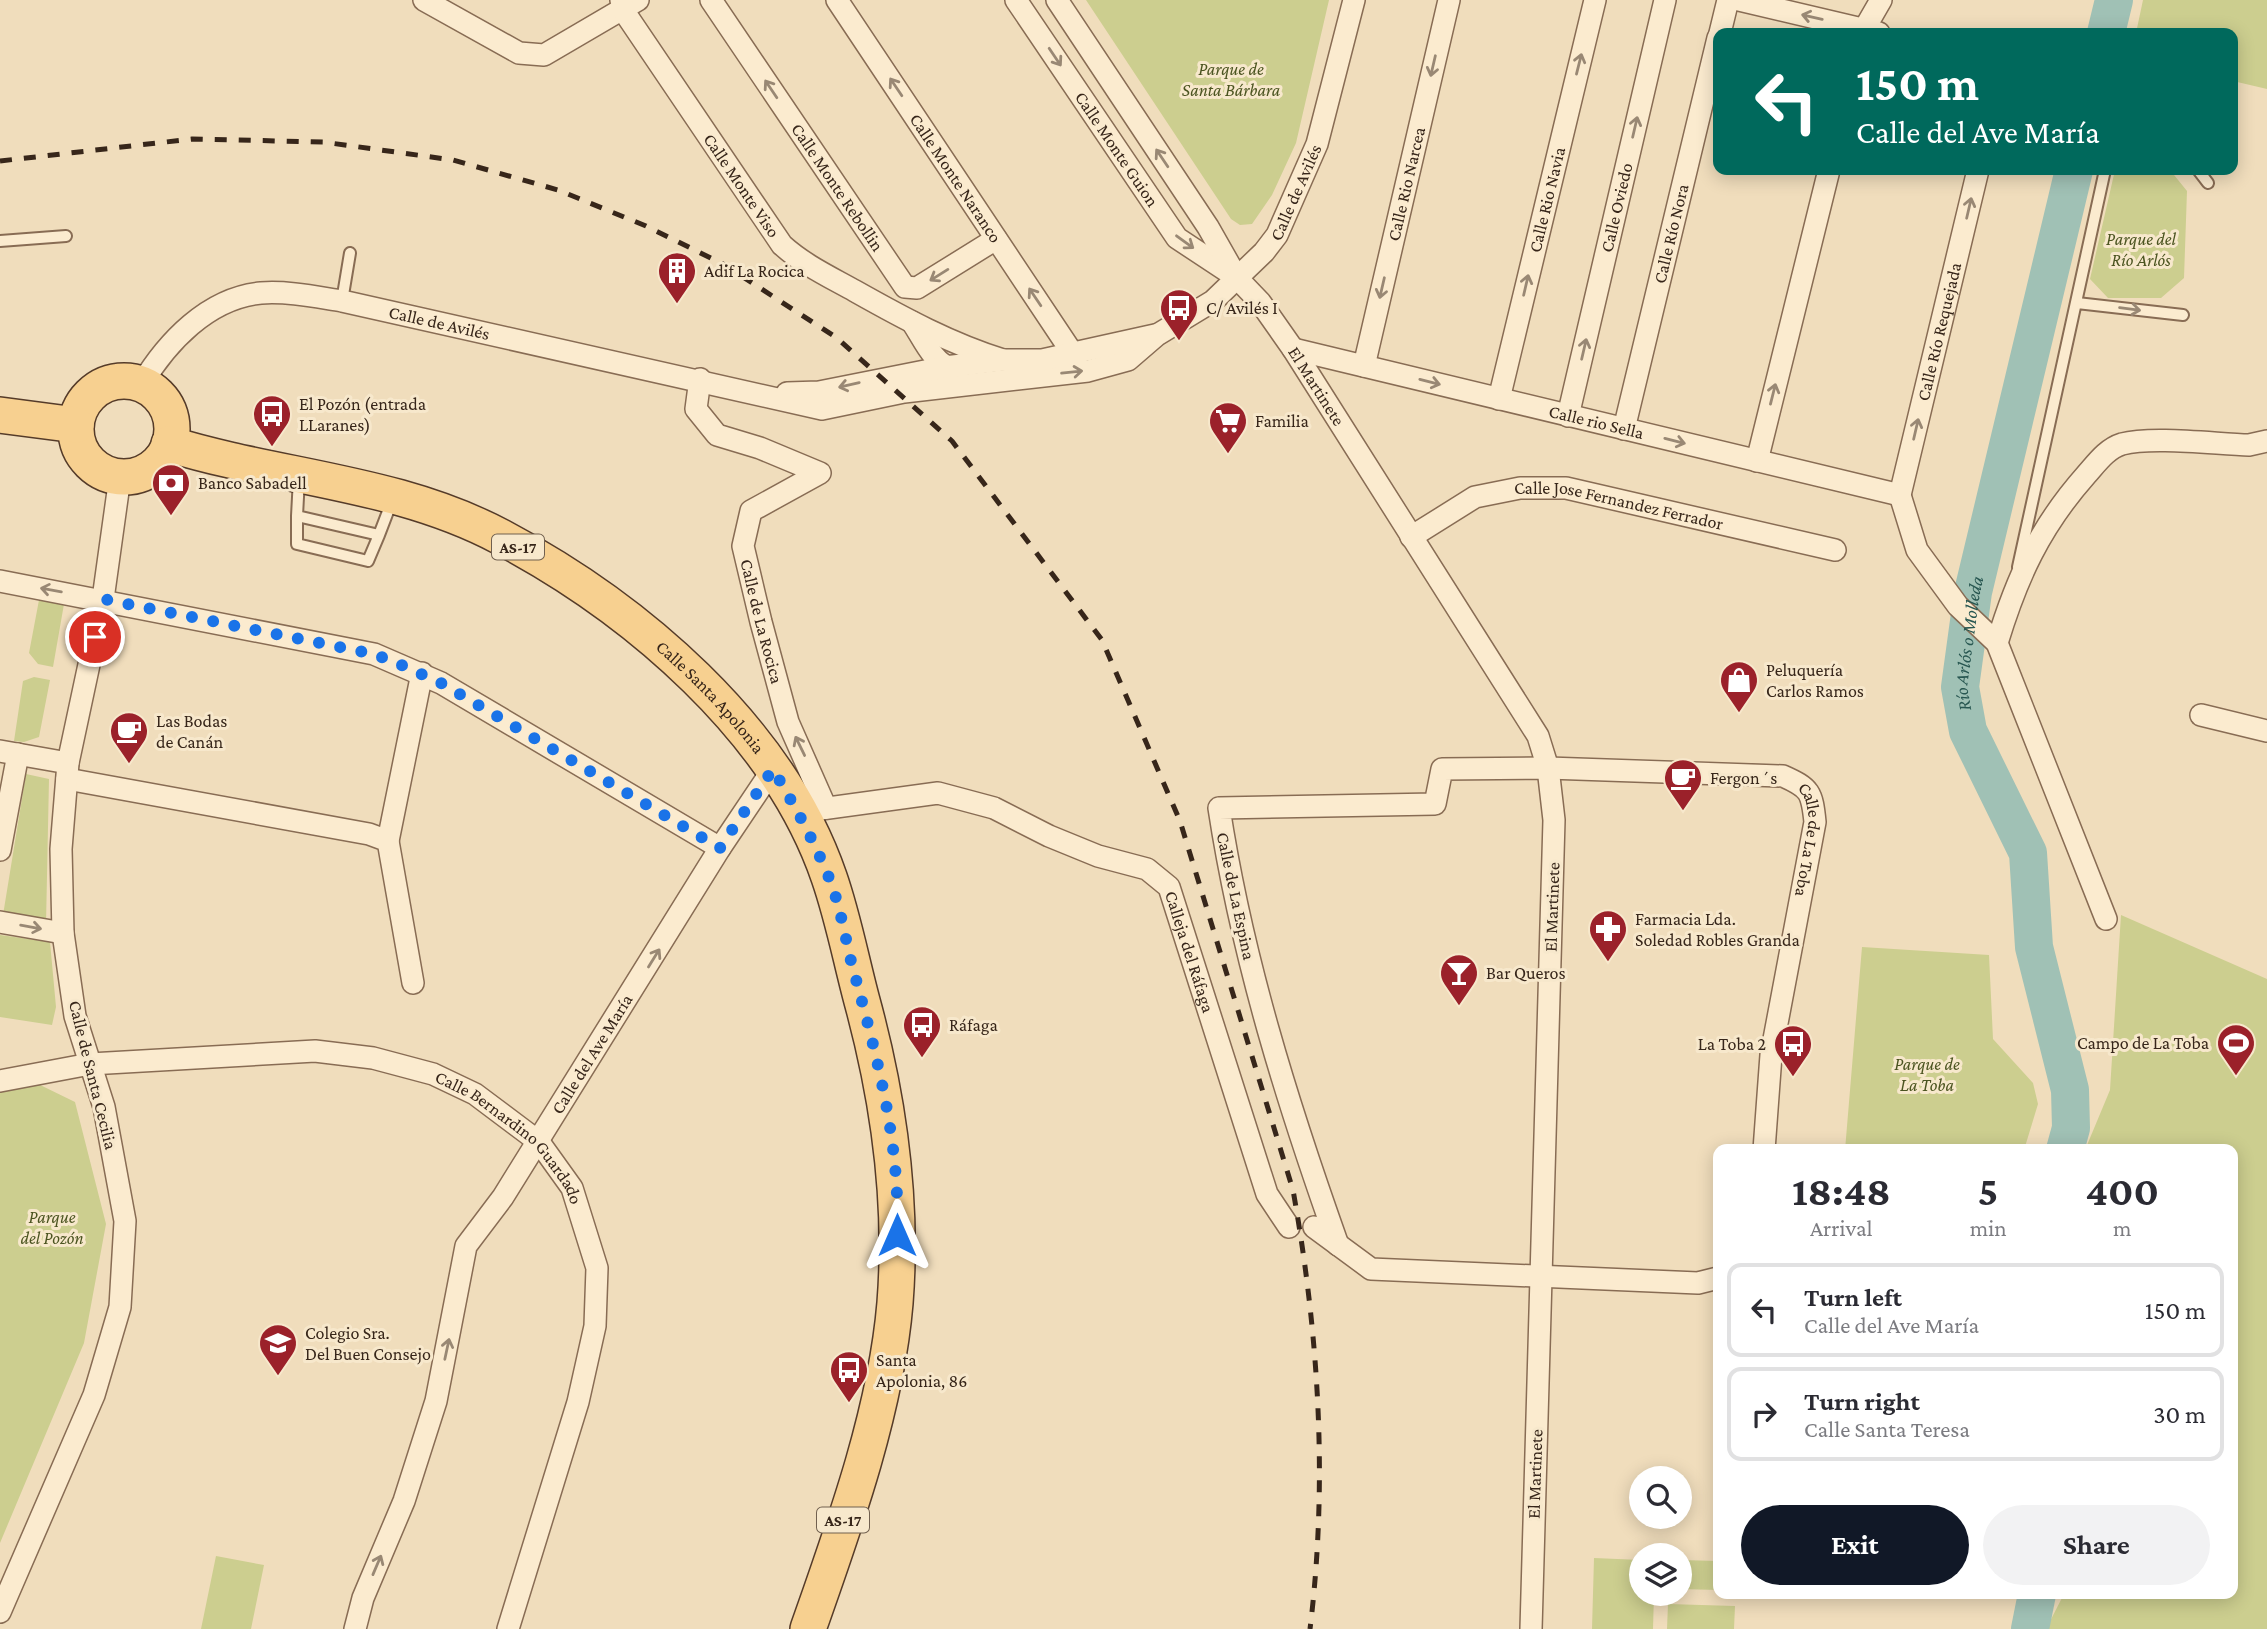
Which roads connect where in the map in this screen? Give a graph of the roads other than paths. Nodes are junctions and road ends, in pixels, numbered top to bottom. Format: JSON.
{"nodes":[{"id":1,"x":424,"y":0,"type":"edge"},
{"id":2,"x":711,"y":0,"type":"edge"},
{"id":3,"x":837,"y":0,"type":"edge"},
{"id":4,"x":1017,"y":0,"type":"edge"},
{"id":5,"x":1057,"y":0,"type":"edge"},
{"id":6,"x":1354,"y":0,"type":"edge"},
{"id":7,"x":1449,"y":0,"type":"edge"},
{"id":8,"x":1595,"y":0,"type":"edge"},
{"id":9,"x":1665,"y":0,"type":"edge"},
{"id":10,"x":1728,"y":0,"type":"edge"},
{"id":11,"x":1739,"y":0,"type":"edge"},
{"id":12,"x":1881,"y":0,"type":"edge"},
{"id":13,"x":627,"y":3,"type":"edge"},
{"id":14,"x":1721,"y":28,"type":"edge"},
{"id":15,"x":1852,"y":28,"type":"edge"},
{"id":16,"x":1870,"y":28,"type":"edge"},
{"id":17,"x":1713,"y":61,"type":"edge"},
{"id":18,"x":1828,"y":175,"type":"edge"},
{"id":19,"x":1977,"y":175,"type":"edge"},
{"id":20,"x":2104,"y":175,"type":"edge"},
{"id":21,"x":2202,"y":175,"type":"edge"},
{"id":22,"x":2208,"y":183,"type":"dead end"},
{"id":23,"x":66,"y":236,"type":"dead end"},
{"id":24,"x":996,"y":239,"type":"junction"},
{"id":25,"x":0,"y":241,"type":"edge"},
{"id":26,"x":350,"y":253,"type":"dead end"},
{"id":27,"x":1237,"y":278,"type":"junction"},
{"id":28,"x":342,"y":301,"type":"junction"},
{"id":29,"x":2077,"y":303,"type":"junction"},
{"id":30,"x":2183,"y":315,"type":"dead end"},
{"id":31,"x":924,"y":331,"type":"junction"},
{"id":32,"x":1157,"y":335,"type":"junction"},
{"id":33,"x":1293,"y":349,"type":"junction"},
{"id":34,"x":1073,"y":354,"type":"junction"},
{"id":35,"x":1364,"y":366,"type":"junction"},
{"id":36,"x":945,"y":367,"type":"junction"},
{"id":37,"x":1003,"y":369,"type":"junction"},
{"id":38,"x":700,"y":379,"type":"junction"},
{"id":39,"x":899,"y":383,"type":"junction"},
{"id":40,"x":141,"y":385,"type":"junction"},
{"id":41,"x":1499,"y":399,"type":"junction"},
{"id":42,"x":0,"y":415,"type":"edge"},
{"id":43,"x":1569,"y":415,"type":"junction"},
{"id":44,"x":76,"y":425,"type":"junction"},
{"id":45,"x":1624,"y":429,"type":"junction"},
{"id":46,"x":2267,"y":440,"type":"edge"},
{"id":47,"x":169,"y":444,"type":"junction"},
{"id":48,"x":1757,"y":461,"type":"junction"},
{"id":49,"x":299,"y":475,"type":"junction"},
{"id":50,"x":120,"y":477,"type":"junction"},
{"id":51,"x":395,"y":495,"type":"junction"},
{"id":52,"x":1900,"y":495,"type":"junction"},
{"id":53,"x":297,"y":516,"type":"junction"},
{"id":54,"x":379,"y":535,"type":"junction"},
{"id":55,"x":1411,"y":537,"type":"junction"},
{"id":56,"x":1835,"y":550,"type":"dead end"},
{"id":57,"x":0,"y":581,"type":"edge"},
{"id":58,"x":2013,"y":590,"type":"junction"},
{"id":59,"x":103,"y":599,"type":"junction"},
{"id":60,"x":1992,"y":637,"type":"junction"},
{"id":61,"x":422,"y":673,"type":"junction"},
{"id":62,"x":2201,"y":715,"type":"dead end"},
{"id":63,"x":2267,"y":731,"type":"edge"},
{"id":64,"x":9,"y":753,"type":"edge"},
{"id":65,"x":1548,"y":768,"type":"junction"},
{"id":66,"x":773,"y":769,"type":"junction"},
{"id":67,"x":67,"y":771,"type":"junction"},
{"id":68,"x":812,"y":810,"type":"junction"},
{"id":69,"x":388,"y":841,"type":"junction"},
{"id":70,"x":720,"y":848,"type":"junction"},
{"id":71,"x":0,"y":850,"type":"edge"},
{"id":72,"x":2106,"y":919,"type":"dead end"},
{"id":73,"x":0,"y":922,"type":"edge"},
{"id":74,"x":63,"y":933,"type":"junction"},
{"id":75,"x":413,"y":983,"type":"dead end"},
{"id":76,"x":90,"y":1064,"type":"junction"},
{"id":77,"x":0,"y":1081,"type":"edge"},
{"id":78,"x":539,"y":1142,"type":"junction"},
{"id":79,"x":1764,"y":1144,"type":"edge"},
{"id":80,"x":1289,"y":1227,"type":"dead end"},
{"id":81,"x":1314,"y":1227,"type":"dead end"},
{"id":82,"x":1338,"y":1245,"type":"junction"},
{"id":83,"x":1542,"y":1276,"type":"junction"},
{"id":84,"x":1713,"y":1279,"type":"edge"},
{"id":85,"x":0,"y":1612,"type":"edge"},
{"id":86,"x":355,"y":1629,"type":"edge"},
{"id":87,"x":508,"y":1629,"type":"edge"},
{"id":88,"x":808,"y":1629,"type":"edge"},
{"id":89,"x":1531,"y":1629,"type":"edge"}],
"edges":[{"from":1,"to":13,"type":"street"},
{"from":24,"to":2,"type":"street","name":"Calle Monte Rebollin","one_way":true},
{"from":24,"to":3,"type":"street","name":"Calle Monte Naranco","one_way":true},
{"from":4,"to":27,"type":"street","name":"Calle Monte Guion","one_way":true},
{"from":27,"to":5,"type":"street","one_way":true},
{"from":6,"to":27,"type":"street","name":"Calle de Avilés"},
{"from":7,"to":35,"type":"street","name":"Calle Rio Narcea","one_way":true},
{"from":41,"to":8,"type":"street","name":"Calle Rio Navia","one_way":true},
{"from":43,"to":9,"type":"street","name":"Calle Oviedo","one_way":true},
{"from":10,"to":14,"type":"street","name":"Calle Río Nora"},
{"from":15,"to":11,"type":"street","one_way":true},
{"from":12,"to":16,"type":"street"},
{"from":13,"to":31,"type":"street","name":"Calle Monte Viso"},
{"from":17,"to":45,"type":"street","name":"Calle Río Nora"},
{"from":48,"to":18,"type":"street","one_way":true},
{"from":52,"to":19,"type":"street","name":"Calle Río Requejada","one_way":true},
{"from":20,"to":29,"type":"lane"},
{"from":21,"to":22,"type":"lane"},
{"from":23,"to":25,"type":"lane"},
{"from":34,"to":24,"type":"street","name":"Calle Monte Naranco","one_way":true},
{"from":26,"to":28,"type":"lane"},
{"from":27,"to":32,"type":"street","name":"Calle de Avilés"},
{"from":27,"to":33,"type":"street","name":"El Martinete"},
{"from":28,"to":38,"type":"street","name":"Calle de Avilés"},
{"from":28,"to":40,"type":"street","name":"Calle de Avilés"},
{"from":29,"to":30,"type":"lane","one_way":true},
{"from":29,"to":58,"type":"lane"},
{"from":31,"to":36,"type":"street","name":"Calle Monte Viso"},
{"from":31,"to":37,"type":"street","name":"Calle Monte Viso"},
{"from":31,"to":39,"type":"street"},
{"from":32,"to":34,"type":"street","name":"Calle de Avilés"},
{"from":37,"to":32,"type":"street","name":"Calle de Avilés","one_way":true},
{"from":33,"to":35,"type":"street","name":"Calle rio Sella"},
{"from":33,"to":55,"type":"street","name":"El Martinete"},
{"from":34,"to":37,"type":"street","name":"Calle de Avilés"},
{"from":35,"to":41,"type":"street","name":"Calle rio Sella","one_way":true},
{"from":36,"to":37,"type":"street"},
{"from":36,"to":39,"type":"street"},
{"from":37,"to":39,"type":"street","name":"Calle de Avilés"},
{"from":38,"to":39,"type":"street","name":"Calle de Avilés"},
{"from":68,"to":38,"type":"street","name":"Calle de La Rocica","one_way":true},
{"from":40,"to":44,"type":"main road"},
{"from":40,"to":47,"type":"main road"},
{"from":41,"to":43,"type":"street","name":"Calle rio Sella"},
{"from":42,"to":44,"type":"main road"},
{"from":43,"to":45,"type":"street","name":"Calle rio Sella"},
{"from":44,"to":50,"type":"main road"},
{"from":45,"to":48,"type":"street","name":"Calle rio Sella","one_way":true},
{"from":46,"to":58,"type":"street"},
{"from":47,"to":49,"type":"main road","name":"Calle Santa Apolonia","number":"AS-17"},
{"from":47,"to":50,"type":"main road"},
{"from":48,"to":52,"type":"street","name":"Calle rio Sella"},
{"from":49,"to":51,"type":"main road","name":"Calle Santa Apolonia","number":"AS-17"},
{"from":49,"to":53,"type":"lane"},
{"from":50,"to":59,"type":"street","name":"Calle de Santa Cecilia"},
{"from":51,"to":54,"type":"lane"},
{"from":51,"to":66,"type":"main road","name":"Calle Santa Apolonia","number":"AS-17"},
{"from":52,"to":60,"type":"street"},
{"from":53,"to":54,"type":"lane"},
{"from":53,"to":54,"type":"lane"},
{"from":55,"to":56,"type":"street","name":"Calle Jose Fernandez Ferrador"},
{"from":55,"to":65,"type":"street","name":"El Martinete"},
{"from":59,"to":57,"type":"street","one_way":true},
{"from":58,"to":60,"type":"street"},
{"from":59,"to":61,"type":"street"},
{"from":59,"to":67,"type":"street","name":"Calle de Santa Cecilia"},
{"from":60,"to":72,"type":"street"},
{"from":61,"to":69,"type":"street"},
{"from":61,"to":70,"type":"street"},
{"from":62,"to":63,"type":"street"},
{"from":64,"to":67,"type":"street"},
{"from":64,"to":71,"type":"street"},
{"from":65,"to":79,"type":"street","name":"Calle de La Toba"},
{"from":65,"to":82,"type":"street","name":"Calle de La Espina"},
{"from":65,"to":83,"type":"street","name":"El Martinete"},
{"from":66,"to":68,"type":"main road","name":"Calle Santa Apolonia","number":"AS-17"},
{"from":66,"to":70,"type":"street","name":"Calle del Ave María"},
{"from":67,"to":69,"type":"street"},
{"from":67,"to":74,"type":"street","name":"Calle de Santa Cecilia"},
{"from":68,"to":80,"type":"street","name":"Calleja del Ráfaga"},
{"from":68,"to":88,"type":"main road","name":"Calle Santa Apolonia","number":"AS-17"},
{"from":69,"to":75,"type":"street"},
{"from":78,"to":70,"type":"street","name":"Calle del Ave María","one_way":true},
{"from":73,"to":74,"type":"street","one_way":true},
{"from":74,"to":76,"type":"street","name":"Calle de Santa Cecilia"},
{"from":76,"to":77,"type":"street","name":"Calle Bernardino Guardado"},
{"from":76,"to":78,"type":"street","name":"Calle Bernardino Guardado"},
{"from":76,"to":85,"type":"street","name":"Calle de Santa Cecilia"},
{"from":86,"to":78,"type":"street","name":"Calle del Ave María","one_way":true},
{"from":78,"to":87,"type":"street","name":"Calle Bernardino Guardado"},
{"from":81,"to":82,"type":"street"},
{"from":82,"to":83,"type":"street"},
{"from":83,"to":84,"type":"street"},
{"from":83,"to":89,"type":"street","name":"El Martinete"}]}
